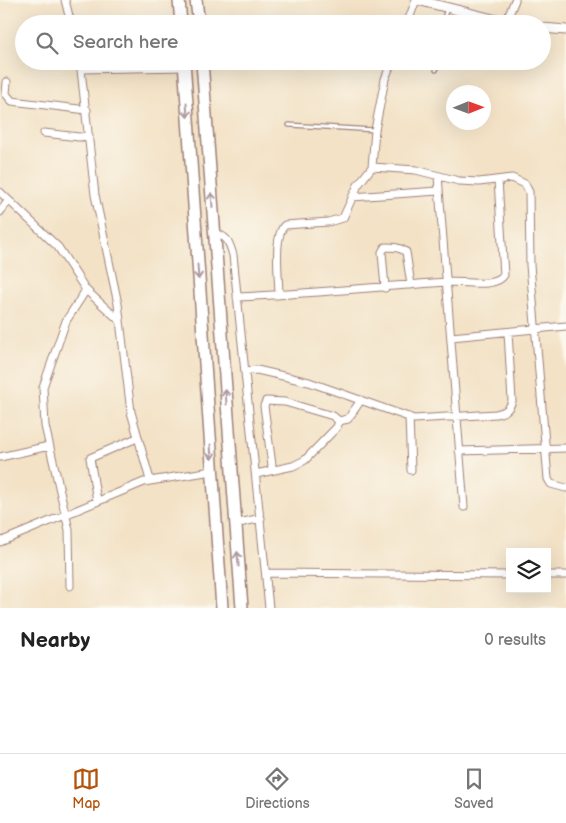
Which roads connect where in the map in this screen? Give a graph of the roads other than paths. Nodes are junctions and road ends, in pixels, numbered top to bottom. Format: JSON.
{"nodes":[{"id":1,"x":65,"y":0,"type":"edge"},
{"id":2,"x":179,"y":0,"type":"edge"},
{"id":3,"x":196,"y":0,"type":"edge"},
{"id":4,"x":417,"y":0,"type":"edge"},
{"id":5,"x":515,"y":0,"type":"edge"},
{"id":6,"x":445,"y":4,"type":"edge"},
{"id":7,"x":69,"y":15,"type":"edge"},
{"id":8,"x":180,"y":15,"type":"edge"},
{"id":9,"x":198,"y":15,"type":"edge"},
{"id":10,"x":411,"y":15,"type":"edge"},
{"id":11,"x":483,"y":15,"type":"edge"},
{"id":12,"x":512,"y":15,"type":"edge"},
{"id":13,"x":551,"y":29,"type":"edge"},
{"id":14,"x":566,"y":30,"type":"edge"},
{"id":15,"x":82,"y":70,"type":"edge"},
{"id":16,"x":184,"y":70,"type":"edge"},
{"id":17,"x":203,"y":70,"type":"edge"},
{"id":18,"x":388,"y":70,"type":"edge"},
{"id":19,"x":7,"y":82,"type":"dead end"},
{"id":20,"x":87,"y":110,"type":"junction"},
{"id":21,"x":289,"y":125,"type":"dead end"},
{"id":22,"x":374,"y":130,"type":"junction"},
{"id":23,"x":44,"y":133,"type":"dead end"},
{"id":24,"x":89,"y":136,"type":"junction"},
{"id":25,"x":372,"y":167,"type":"junction"},
{"id":26,"x":438,"y":176,"type":"junction"},
{"id":27,"x":498,"y":180,"type":"junction"},
{"id":28,"x":438,"y":191,"type":"junction"},
{"id":29,"x":0,"y":192,"type":"edge"},
{"id":30,"x":352,"y":197,"type":"junction"},
{"id":31,"x":8,"y":201,"type":"junction"},
{"id":32,"x":0,"y":212,"type":"edge"},
{"id":33,"x":215,"y":233,"type":"junction"},
{"id":34,"x":446,"y":282,"type":"junction"},
{"id":35,"x":411,"y":285,"type":"junction"},
{"id":36,"x":385,"y":288,"type":"junction"},
{"id":37,"x":86,"y":290,"type":"junction"},
{"id":38,"x":279,"y":295,"type":"junction"},
{"id":39,"x":237,"y":298,"type":"junction"},
{"id":40,"x":119,"y":320,"type":"junction"},
{"id":41,"x":566,"y":326,"type":"edge"},
{"id":42,"x":536,"y":329,"type":"junction"},
{"id":43,"x":508,"y":332,"type":"junction"},
{"id":44,"x":451,"y":337,"type":"junction"},
{"id":45,"x":245,"y":371,"type":"junction"},
{"id":46,"x":362,"y":400,"type":"junction"},
{"id":47,"x":457,"y":416,"type":"junction"},
{"id":48,"x":409,"y":417,"type":"junction"},
{"id":49,"x":339,"y":421,"type":"junction"},
{"id":50,"x":137,"y":438,"type":"junction"},
{"id":51,"x":49,"y":446,"type":"junction"},
{"id":52,"x":566,"y":448,"type":"edge"},
{"id":53,"x":545,"y":449,"type":"junction"},
{"id":54,"x":459,"y":451,"type":"junction"},
{"id":55,"x":0,"y":457,"type":"edge"},
{"id":56,"x":271,"y":470,"type":"junction"},
{"id":57,"x":412,"y":470,"type":"dead end"},
{"id":58,"x":212,"y":471,"type":"junction"},
{"id":59,"x":256,"y":474,"type":"junction"},
{"id":60,"x":150,"y":480,"type":"junction"},
{"id":61,"x":566,"y":488,"type":"edge"},
{"id":62,"x":97,"y":501,"type":"junction"},
{"id":63,"x":464,"y":507,"type":"dead end"},
{"id":64,"x":66,"y":514,"type":"junction"},
{"id":65,"x":261,"y":518,"type":"junction"},
{"id":66,"x":235,"y":524,"type":"junction"},
{"id":67,"x":0,"y":542,"type":"edge"},
{"id":68,"x":266,"y":573,"type":"junction"},
{"id":69,"x":506,"y":575,"type":"edge"},
{"id":70,"x":551,"y":575,"type":"edge"},
{"id":71,"x":566,"y":575,"type":"edge"},
{"id":72,"x":70,"y":586,"type":"dead end"},
{"id":73,"x":222,"y":608,"type":"edge"},
{"id":74,"x":242,"y":608,"type":"edge"},
{"id":75,"x":269,"y":608,"type":"edge"}],
"edges":[{"from":1,"to":7,"type":"street"},
{"from":2,"to":8,"type":"highway"},
{"from":3,"to":9,"type":"highway"},
{"from":4,"to":6,"type":"street"},
{"from":4,"to":10,"type":"street"},
{"from":5,"to":12,"type":"street"},
{"from":6,"to":11,"type":"street"},
{"from":13,"to":14,"type":"street"},
{"from":15,"to":20,"type":"street"},
{"from":16,"to":58,"type":"highway","one_way":true},
{"from":33,"to":17,"type":"highway","one_way":true},
{"from":18,"to":22,"type":"street"},
{"from":19,"to":20,"type":"street"},
{"from":20,"to":24,"type":"street"},
{"from":21,"to":22,"type":"lane"},
{"from":22,"to":25,"type":"street"},
{"from":23,"to":24,"type":"street"},
{"from":24,"to":40,"type":"street"},
{"from":25,"to":26,"type":"street"},
{"from":25,"to":30,"type":"street"},
{"from":26,"to":27,"type":"street"},
{"from":26,"to":28,"type":"street"},
{"from":27,"to":34,"type":"street"},
{"from":27,"to":42,"type":"street"},
{"from":28,"to":30,"type":"street"},
{"from":28,"to":34,"type":"street"},
{"from":29,"to":31,"type":"street"},
{"from":30,"to":38,"type":"street"},
{"from":31,"to":32,"type":"street"},
{"from":31,"to":37,"type":"street"},
{"from":33,"to":39,"type":"street"},
{"from":66,"to":33,"type":"highway","one_way":true},
{"from":34,"to":35,"type":"street"},
{"from":34,"to":44,"type":"street"},
{"from":35,"to":36,"type":"street"},
{"from":35,"to":36,"type":"street"},
{"from":36,"to":38,"type":"street"},
{"from":37,"to":40,"type":"street"},
{"from":37,"to":51,"type":"street"},
{"from":38,"to":39,"type":"street"},
{"from":39,"to":45,"type":"street"},
{"from":40,"to":50,"type":"street"},
{"from":41,"to":42,"type":"street"},
{"from":42,"to":43,"type":"street"},
{"from":42,"to":53,"type":"street"},
{"from":43,"to":44,"type":"street"},
{"from":43,"to":47,"type":"street"},
{"from":44,"to":47,"type":"street"},
{"from":45,"to":46,"type":"street"},
{"from":45,"to":59,"type":"street"},
{"from":46,"to":48,"type":"street"},
{"from":46,"to":49,"type":"street"},
{"from":47,"to":48,"type":"street"},
{"from":47,"to":54,"type":"street"},
{"from":48,"to":57,"type":"street"},
{"from":49,"to":56,"type":"street"},
{"from":49,"to":56,"type":"street"},
{"from":50,"to":60,"type":"street"},
{"from":50,"to":62,"type":"street"},
{"from":51,"to":55,"type":"street"},
{"from":51,"to":64,"type":"street"},
{"from":52,"to":53,"type":"street"},
{"from":53,"to":54,"type":"street"},
{"from":53,"to":61,"type":"street"},
{"from":54,"to":63,"type":"street"},
{"from":56,"to":59,"type":"street"},
{"from":58,"to":60,"type":"street"},
{"from":58,"to":73,"type":"highway"},
{"from":59,"to":65,"type":"street"},
{"from":60,"to":62,"type":"street"},
{"from":62,"to":64,"type":"street"},
{"from":64,"to":67,"type":"street"},
{"from":64,"to":72,"type":"street"},
{"from":65,"to":66,"type":"street"},
{"from":65,"to":68,"type":"street"},
{"from":74,"to":66,"type":"highway","one_way":true},
{"from":68,"to":69,"type":"street"},
{"from":68,"to":75,"type":"street"},
{"from":70,"to":71,"type":"street"}]}
